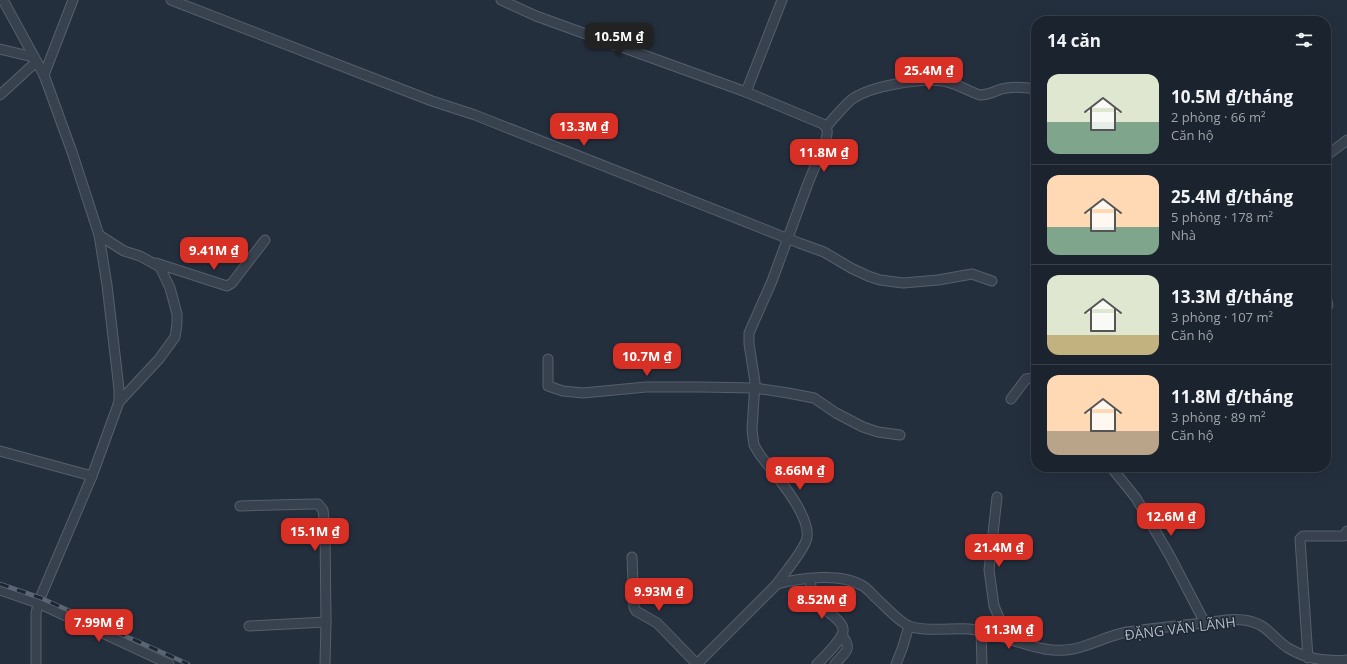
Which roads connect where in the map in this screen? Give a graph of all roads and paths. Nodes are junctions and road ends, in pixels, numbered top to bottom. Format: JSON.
{"nodes":[{"id":1,"x":3,"y":0,"type":"edge"},
{"id":2,"x":73,"y":0,"type":"edge"},
{"id":3,"x":171,"y":0,"type":"edge"},
{"id":4,"x":501,"y":0,"type":"edge"},
{"id":5,"x":782,"y":0,"type":"edge"},
{"id":6,"x":0,"y":49,"type":"edge"},
{"id":7,"x":34,"y":59,"type":"junction"},
{"id":8,"x":44,"y":75,"type":"junction"},
{"id":9,"x":1031,"y":88,"type":"edge"},
{"id":10,"x":746,"y":92,"type":"junction"},
{"id":11,"x":0,"y":96,"type":"edge"},
{"id":12,"x":826,"y":127,"type":"junction"},
{"id":13,"x":1347,"y":140,"type":"edge"},
{"id":14,"x":1331,"y":152,"type":"edge"},
{"id":15,"x":99,"y":235,"type":"junction"},
{"id":16,"x":787,"y":238,"type":"junction"},
{"id":17,"x":265,"y":240,"type":"dead end"},
{"id":18,"x":150,"y":261,"type":"junction"},
{"id":19,"x":992,"y":282,"type":"dead end"},
{"id":20,"x":548,"y":359,"type":"dead end"},
{"id":21,"x":1031,"y":378,"type":"edge"},
{"id":22,"x":755,"y":388,"type":"junction"},
{"id":23,"x":1011,"y":399,"type":"dead end"},
{"id":24,"x":119,"y":402,"type":"junction"},
{"id":25,"x":900,"y":435,"type":"dead end"},
{"id":26,"x":0,"y":450,"type":"edge"},
{"id":27,"x":1115,"y":472,"type":"edge"},
{"id":28,"x":92,"y":476,"type":"junction"},
{"id":29,"x":997,"y":497,"type":"dead end"},
{"id":30,"x":240,"y":506,"type":"dead end"},
{"id":31,"x":1347,"y":531,"type":"edge"},
{"id":32,"x":632,"y":558,"type":"dead end"},
{"id":33,"x":810,"y":579,"type":"junction"},
{"id":34,"x":777,"y":584,"type":"junction"},
{"id":35,"x":0,"y":590,"type":"edge"},
{"id":36,"x":38,"y":603,"type":"junction"},
{"id":37,"x":326,"y":622,"type":"junction"},
{"id":38,"x":1205,"y":623,"type":"junction"},
{"id":39,"x":249,"y":626,"type":"dead end"},
{"id":40,"x":909,"y":626,"type":"junction"},
{"id":41,"x":981,"y":630,"type":"junction"},
{"id":42,"x":842,"y":635,"type":"junction"},
{"id":43,"x":1003,"y":636,"type":"junction"},
{"id":44,"x":1308,"y":658,"type":"junction"},
{"id":45,"x":1347,"y":660,"type":"edge"},
{"id":46,"x":36,"y":664,"type":"edge"},
{"id":47,"x":169,"y":664,"type":"edge"},
{"id":48,"x":325,"y":664,"type":"edge"},
{"id":49,"x":697,"y":664,"type":"edge"},
{"id":50,"x":817,"y":664,"type":"edge"},
{"id":51,"x":835,"y":664,"type":"edge"},
{"id":52,"x":896,"y":664,"type":"edge"},
{"id":53,"x":982,"y":664,"type":"edge"}],
"edges":[{"from":1,"to":7,"type":"street"},
{"from":2,"to":8,"type":"street"},
{"from":3,"to":16,"type":"street"},
{"from":4,"to":10,"type":"street"},
{"from":5,"to":10,"type":"street"},
{"from":6,"to":7,"type":"street"},
{"from":7,"to":8,"type":"street"},
{"from":7,"to":11,"type":"street"},
{"from":8,"to":15,"type":"street"},
{"from":9,"to":12,"type":"street"},
{"from":10,"to":12,"type":"street"},
{"from":12,"to":16,"type":"street"},
{"from":13,"to":14,"type":"street"},
{"from":15,"to":18,"type":"street"},
{"from":15,"to":24,"type":"street"},
{"from":16,"to":19,"type":"street"},
{"from":16,"to":22,"type":"street"},
{"from":17,"to":18,"type":"street"},
{"from":18,"to":24,"type":"street"},
{"from":20,"to":22,"type":"street"},
{"from":21,"to":23,"type":"street"},
{"from":22,"to":25,"type":"street"},
{"from":22,"to":34,"type":"street"},
{"from":24,"to":28,"type":"street"},
{"from":26,"to":28,"type":"street"},
{"from":27,"to":38,"type":"street"},
{"from":28,"to":36,"type":"street"},
{"from":29,"to":43,"type":"street"},
{"from":30,"to":37,"type":"street"},
{"from":31,"to":44,"type":"street"},
{"from":32,"to":49,"type":"street"},
{"from":33,"to":34,"type":"street"},
{"from":33,"to":40,"type":"street"},
{"from":33,"to":42,"type":"street"},
{"from":34,"to":49,"type":"street"},
{"from":35,"to":36,"type":"street"},
{"from":36,"to":46,"type":"street"},
{"from":36,"to":47,"type":"street"},
{"from":37,"to":39,"type":"street"},
{"from":37,"to":48,"type":"street"},
{"from":38,"to":43,"type":"street","name":"ĐẶNG VĂN LÃNH"},
{"from":38,"to":44,"type":"street","name":"ĐẶNG VĂN LÃNH"},
{"from":40,"to":41,"type":"street","name":"ĐẶNG VĂN LÃNH"},
{"from":40,"to":52,"type":"street"},
{"from":41,"to":43,"type":"street","name":"ĐẶNG VĂN LÃNH"},
{"from":41,"to":53,"type":"street"},
{"from":42,"to":50,"type":"street"},
{"from":42,"to":51,"type":"street"},
{"from":44,"to":45,"type":"street","name":"ĐẶNG VĂN LÃNH"}]}
